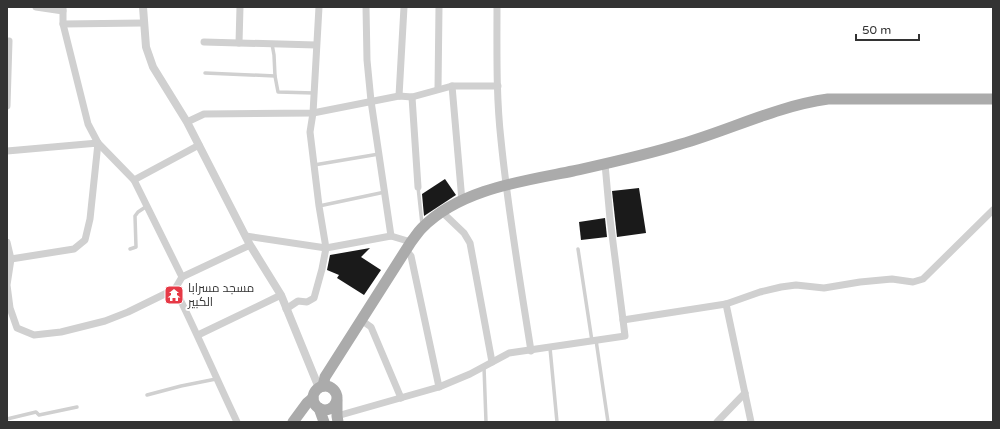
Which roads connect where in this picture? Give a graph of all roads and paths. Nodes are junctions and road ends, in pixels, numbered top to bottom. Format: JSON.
{"nodes":[{"id":1,"x":36,"y":7,"type":"edge"},
{"id":2,"x":143,"y":7,"type":"edge"},
{"id":3,"x":240,"y":7,"type":"edge"},
{"id":4,"x":319,"y":7,"type":"edge"},
{"id":5,"x":366,"y":7,"type":"edge"},
{"id":6,"x":404,"y":7,"type":"edge"},
{"id":7,"x":439,"y":7,"type":"edge"},
{"id":8,"x":497,"y":7,"type":"edge"},
{"id":9,"x":63,"y":9,"type":"edge"},
{"id":10,"x":143,"y":23,"type":"junction"},
{"id":11,"x":63,"y":24,"type":"junction"},
{"id":12,"x":9,"y":41,"type":"dead end"},
{"id":13,"x":204,"y":42,"type":"dead end"},
{"id":14,"x":240,"y":43,"type":"junction"},
{"id":15,"x":272,"y":44,"type":"junction"},
{"id":16,"x":316,"y":45,"type":"junction"},
{"id":17,"x":204,"y":73,"type":"dead end"},
{"id":18,"x":274,"y":76,"type":"junction"},
{"id":19,"x":452,"y":86,"type":"junction"},
{"id":20,"x":498,"y":86,"type":"junction"},
{"id":21,"x":438,"y":89,"type":"junction"},
{"id":22,"x":314,"y":93,"type":"junction"},
{"id":23,"x":399,"y":96,"type":"junction"},
{"id":24,"x":412,"y":97,"type":"junction"},
{"id":25,"x":993,"y":99,"type":"edge"},
{"id":26,"x":371,"y":101,"type":"junction"},
{"id":27,"x":7,"y":106,"type":"edge"},
{"id":28,"x":313,"y":113,"type":"junction"},
{"id":29,"x":187,"y":122,"type":"junction"},
{"id":30,"x":98,"y":143,"type":"junction"},
{"id":31,"x":199,"y":145,"type":"junction"},
{"id":32,"x":7,"y":151,"type":"edge"},
{"id":33,"x":379,"y":154,"type":"junction"},
{"id":34,"x":605,"y":164,"type":"junction"},
{"id":35,"x":314,"y":165,"type":"junction"},
{"id":36,"x":134,"y":180,"type":"junction"},
{"id":37,"x":506,"y":185,"type":"junction"},
{"id":38,"x":418,"y":186,"type":"joint"},
{"id":39,"x":385,"y":192,"type":"junction"},
{"id":40,"x":462,"y":201,"type":"junction"},
{"id":41,"x":147,"y":206,"type":"junction"},
{"id":42,"x":319,"y":206,"type":"junction"},
{"id":43,"x":993,"y":210,"type":"edge"},
{"id":44,"x":442,"y":212,"type":"junction"},
{"id":45,"x":422,"y":228,"type":"junction"},
{"id":46,"x":246,"y":236,"type":"junction"},
{"id":47,"x":392,"y":236,"type":"junction"},
{"id":48,"x":7,"y":242,"type":"edge"},
{"id":49,"x":250,"y":245,"type":"junction"},
{"id":50,"x":408,"y":246,"type":"junction"},
{"id":51,"x":326,"y":248,"type":"junction"},
{"id":52,"x":130,"y":249,"type":"dead end"},
{"id":53,"x":578,"y":249,"type":"dead end"},
{"id":54,"x":11,"y":259,"type":"junction"},
{"id":55,"x":182,"y":277,"type":"junction"},
{"id":56,"x":175,"y":289,"type":"junction"},
{"id":57,"x":281,"y":295,"type":"junction"},
{"id":58,"x":726,"y":304,"type":"junction"},
{"id":59,"x":286,"y":309,"type":"junction"},
{"id":60,"x":361,"y":320,"type":"junction"},
{"id":61,"x":623,"y":320,"type":"junction"},
{"id":62,"x":198,"y":335,"type":"junction"},
{"id":63,"x":594,"y":341,"type":"junction"},
{"id":64,"x":550,"y":348,"type":"junction"},
{"id":65,"x":531,"y":350,"type":"junction"},
{"id":66,"x":492,"y":362,"type":"junction"},
{"id":67,"x":484,"y":367,"type":"junction"},
{"id":68,"x":216,"y":379,"type":"junction"},
{"id":69,"x":321,"y":387,"type":"junction"},
{"id":70,"x":440,"y":387,"type":"junction"},
{"id":71,"x":745,"y":393,"type":"junction"},
{"id":72,"x":147,"y":395,"type":"dead end"},
{"id":73,"x":314,"y":398,"type":"junction"},
{"id":74,"x":401,"y":398,"type":"junction"},
{"id":75,"x":337,"y":401,"type":"junction"},
{"id":76,"x":77,"y":408,"type":"dead end"},
{"id":77,"x":319,"y":408,"type":"junction"},
{"id":78,"x":7,"y":419,"type":"edge"},
{"id":79,"x":337,"y":419,"type":"edge"},
{"id":80,"x":237,"y":422,"type":"edge"},
{"id":81,"x":293,"y":422,"type":"edge"},
{"id":82,"x":324,"y":422,"type":"edge"},
{"id":83,"x":486,"y":422,"type":"edge"},
{"id":84,"x":558,"y":422,"type":"edge"},
{"id":85,"x":608,"y":422,"type":"edge"},
{"id":86,"x":717,"y":422,"type":"edge"},
{"id":87,"x":751,"y":422,"type":"edge"}],
"edges":[{"from":1,"to":9,"type":"street"},
{"from":2,"to":10,"type":"street"},
{"from":3,"to":14,"type":"street"},
{"from":4,"to":16,"type":"street"},
{"from":5,"to":26,"type":"street"},
{"from":6,"to":23,"type":"street"},
{"from":7,"to":21,"type":"street"},
{"from":8,"to":20,"type":"street"},
{"from":9,"to":11,"type":"street"},
{"from":10,"to":11,"type":"street"},
{"from":10,"to":29,"type":"street"},
{"from":11,"to":30,"type":"street"},
{"from":12,"to":27,"type":"street"},
{"from":13,"to":14,"type":"street"},
{"from":14,"to":15,"type":"street"},
{"from":15,"to":16,"type":"street"},
{"from":15,"to":18,"type":"lane"},
{"from":16,"to":22,"type":"street"},
{"from":17,"to":18,"type":"lane"},
{"from":18,"to":22,"type":"lane"},
{"from":19,"to":20,"type":"street"},
{"from":19,"to":21,"type":"street"},
{"from":19,"to":40,"type":"street"},
{"from":20,"to":37,"type":"street"},
{"from":21,"to":24,"type":"street"},
{"from":22,"to":28,"type":"street"},
{"from":23,"to":24,"type":"street"},
{"from":23,"to":26,"type":"street"},
{"from":24,"to":38,"type":"street"},
{"from":25,"to":34,"type":"main road"},
{"from":26,"to":28,"type":"street"},
{"from":26,"to":33,"type":"street"},
{"from":28,"to":29,"type":"street"},
{"from":28,"to":35,"type":"street"},
{"from":29,"to":31,"type":"street"},
{"from":30,"to":32,"type":"street"},
{"from":30,"to":36,"type":"street"},
{"from":30,"to":54,"type":"street"},
{"from":31,"to":36,"type":"street"},
{"from":31,"to":46,"type":"street"},
{"from":33,"to":35,"type":"lane"},
{"from":33,"to":39,"type":"street"},
{"from":34,"to":37,"type":"main road"},
{"from":34,"to":61,"type":"street"},
{"from":35,"to":42,"type":"street"},
{"from":36,"to":41,"type":"street"},
{"from":37,"to":40,"type":"main road"},
{"from":37,"to":65,"type":"street"},
{"from":38,"to":45,"type":"lane"},
{"from":39,"to":42,"type":"lane"},
{"from":39,"to":47,"type":"street"},
{"from":40,"to":44,"type":"main road"},
{"from":41,"to":52,"type":"lane"},
{"from":41,"to":55,"type":"street"},
{"from":42,"to":51,"type":"street"},
{"from":43,"to":58,"type":"street"},
{"from":44,"to":45,"type":"main road"},
{"from":44,"to":66,"type":"street"},
{"from":45,"to":50,"type":"main road"},
{"from":46,"to":49,"type":"street"},
{"from":46,"to":51,"type":"street"},
{"from":47,"to":50,"type":"street"},
{"from":47,"to":51,"type":"street"},
{"from":48,"to":54,"type":"street"},
{"from":49,"to":55,"type":"street"},
{"from":49,"to":57,"type":"street"},
{"from":50,"to":60,"type":"main road"},
{"from":50,"to":70,"type":"street"},
{"from":51,"to":59,"type":"street"},
{"from":53,"to":63,"type":"lane"},
{"from":54,"to":56,"type":"street"},
{"from":55,"to":56,"type":"street"},
{"from":56,"to":62,"type":"street"},
{"from":57,"to":59,"type":"street"},
{"from":57,"to":62,"type":"street"},
{"from":58,"to":61,"type":"street"},
{"from":58,"to":71,"type":"street"},
{"from":59,"to":69,"type":"street"},
{"from":60,"to":69,"type":"main road"},
{"from":60,"to":74,"type":"street"},
{"from":61,"to":63,"type":"street"},
{"from":62,"to":68,"type":"street"},
{"from":63,"to":64,"type":"street"},
{"from":63,"to":85,"type":"lane"},
{"from":64,"to":65,"type":"street"},
{"from":64,"to":84,"type":"lane"},
{"from":65,"to":66,"type":"street"},
{"from":66,"to":67,"type":"street"},
{"from":67,"to":70,"type":"street"},
{"from":67,"to":83,"type":"lane"},
{"from":68,"to":72,"type":"lane"},
{"from":68,"to":80,"type":"street"},
{"from":69,"to":73,"type":"main road"},
{"from":69,"to":75,"type":"main road"},
{"from":70,"to":74,"type":"street"},
{"from":71,"to":86,"type":"street"},
{"from":71,"to":87,"type":"street"},
{"from":73,"to":77,"type":"main road"},
{"from":73,"to":81,"type":"main road"},
{"from":74,"to":79,"type":"street"},
{"from":75,"to":77,"type":"main road"},
{"from":75,"to":79,"type":"main road"},
{"from":76,"to":78,"type":"lane"},
{"from":77,"to":82,"type":"main road"}]}
